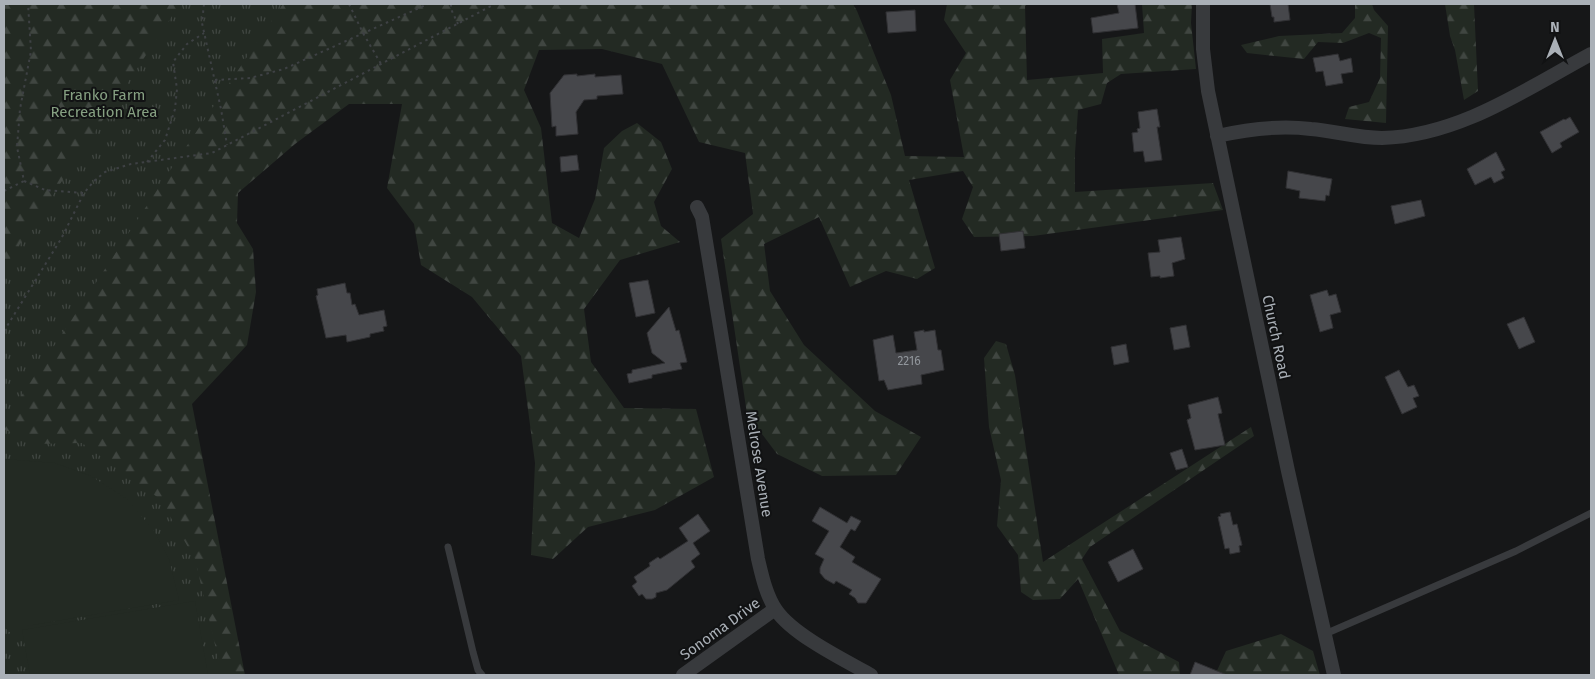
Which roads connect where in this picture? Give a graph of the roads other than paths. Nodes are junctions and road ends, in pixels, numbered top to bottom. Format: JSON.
{"nodes":[{"id":1,"x":1203,"y":4,"type":"edge"},
{"id":2,"x":1591,"y":54,"type":"edge"},
{"id":3,"x":1217,"y":136,"type":"junction"},
{"id":4,"x":698,"y":207,"type":"dead end"},
{"id":5,"x":1591,"y":514,"type":"edge"},
{"id":6,"x":448,"y":547,"type":"dead end"},
{"id":7,"x":775,"y":609,"type":"junction"},
{"id":8,"x":1325,"y":634,"type":"junction"},
{"id":9,"x":482,"y":675,"type":"edge"},
{"id":10,"x":683,"y":675,"type":"edge"},
{"id":11,"x":871,"y":675,"type":"edge"},
{"id":12,"x":1334,"y":675,"type":"edge"}],
"edges":[{"from":1,"to":3,"type":"street","name":"Church Road"},
{"from":2,"to":3,"type":"street"},
{"from":3,"to":8,"type":"street","name":"Church Road"},
{"from":4,"to":7,"type":"street","name":"Melrose Avenue"},
{"from":5,"to":8,"type":"lane"},
{"from":6,"to":9,"type":"lane"},
{"from":7,"to":10,"type":"street","name":"Sonoma Drive"},
{"from":7,"to":11,"type":"street","name":"Melrose Avenue"},
{"from":8,"to":12,"type":"street","name":"Church Road"}]}
